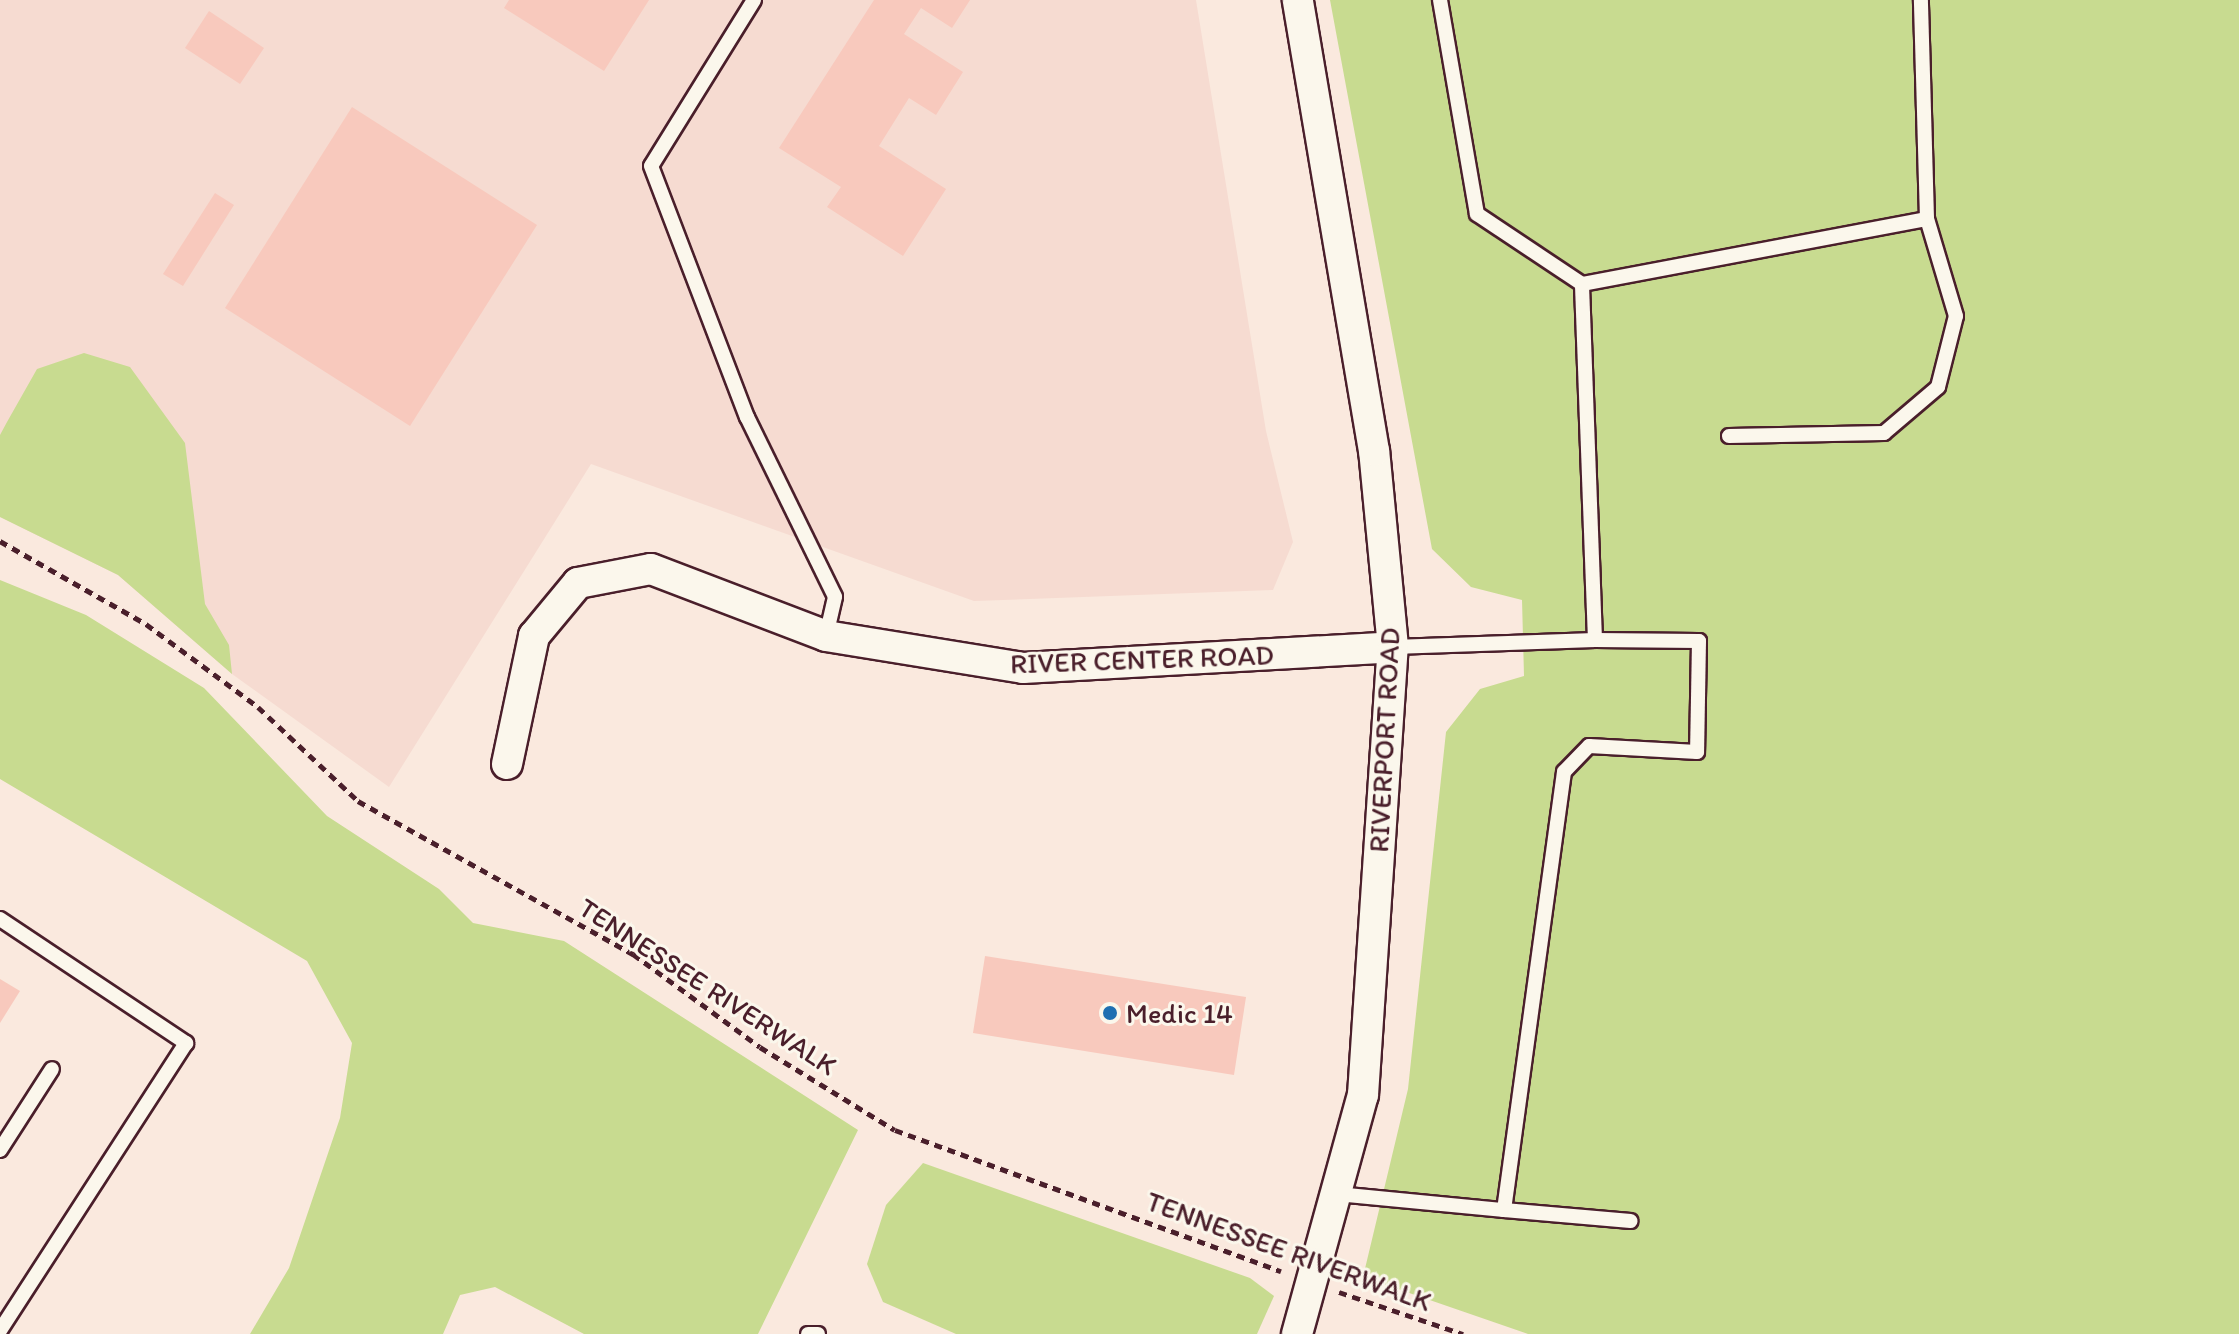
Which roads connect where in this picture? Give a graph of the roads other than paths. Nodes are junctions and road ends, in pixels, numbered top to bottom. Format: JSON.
{"nodes":[{"id":1,"x":754,"y":0,"type":"edge"},
{"id":2,"x":1298,"y":0,"type":"edge"},
{"id":3,"x":1440,"y":0,"type":"edge"},
{"id":4,"x":1921,"y":0,"type":"edge"},
{"id":5,"x":1927,"y":219,"type":"junction"},
{"id":6,"x":1582,"y":284,"type":"junction"},
{"id":7,"x":1729,"y":436,"type":"dead end"},
{"id":8,"x":826,"y":636,"type":"junction"},
{"id":9,"x":1595,"y":640,"type":"junction"},
{"id":10,"x":1393,"y":647,"type":"junction"},
{"id":11,"x":507,"y":764,"type":"dead end"},
{"id":12,"x":0,"y":919,"type":"edge"},
{"id":13,"x":52,"y":1069,"type":"dead end"},
{"id":14,"x":0,"y":1150,"type":"edge"},
{"id":15,"x":1337,"y":1194,"type":"junction"},
{"id":16,"x":1504,"y":1210,"type":"junction"},
{"id":17,"x":1631,"y":1221,"type":"dead end"},
{"id":18,"x":6,"y":1308,"type":"edge"},
{"id":19,"x":0,"y":1331,"type":"edge"},
{"id":20,"x":808,"y":1334,"type":"edge"},
{"id":21,"x":818,"y":1334,"type":"edge"},
{"id":22,"x":1297,"y":1334,"type":"edge"}],
"edges":[{"from":1,"to":8,"type":"lane"},
{"from":2,"to":10,"type":"street","name":"RIVERPORT ROAD"},
{"from":3,"to":6,"type":"lane"},
{"from":4,"to":5,"type":"lane"},
{"from":5,"to":6,"type":"lane"},
{"from":5,"to":7,"type":"lane"},
{"from":6,"to":9,"type":"lane"},
{"from":8,"to":10,"type":"street","name":"RIVER CENTER ROAD"},
{"from":8,"to":11,"type":"street","name":"RIVER CENTER ROAD"},
{"from":9,"to":10,"type":"lane"},
{"from":9,"to":16,"type":"lane"},
{"from":10,"to":15,"type":"street","name":"RIVERPORT ROAD"},
{"from":12,"to":18,"type":"lane"},
{"from":13,"to":14,"type":"lane"},
{"from":15,"to":16,"type":"lane"},
{"from":15,"to":22,"type":"street","name":"RIVERPORT ROAD"},
{"from":16,"to":17,"type":"lane"},
{"from":18,"to":19,"type":"lane"},
{"from":20,"to":21,"type":"lane"}]}
